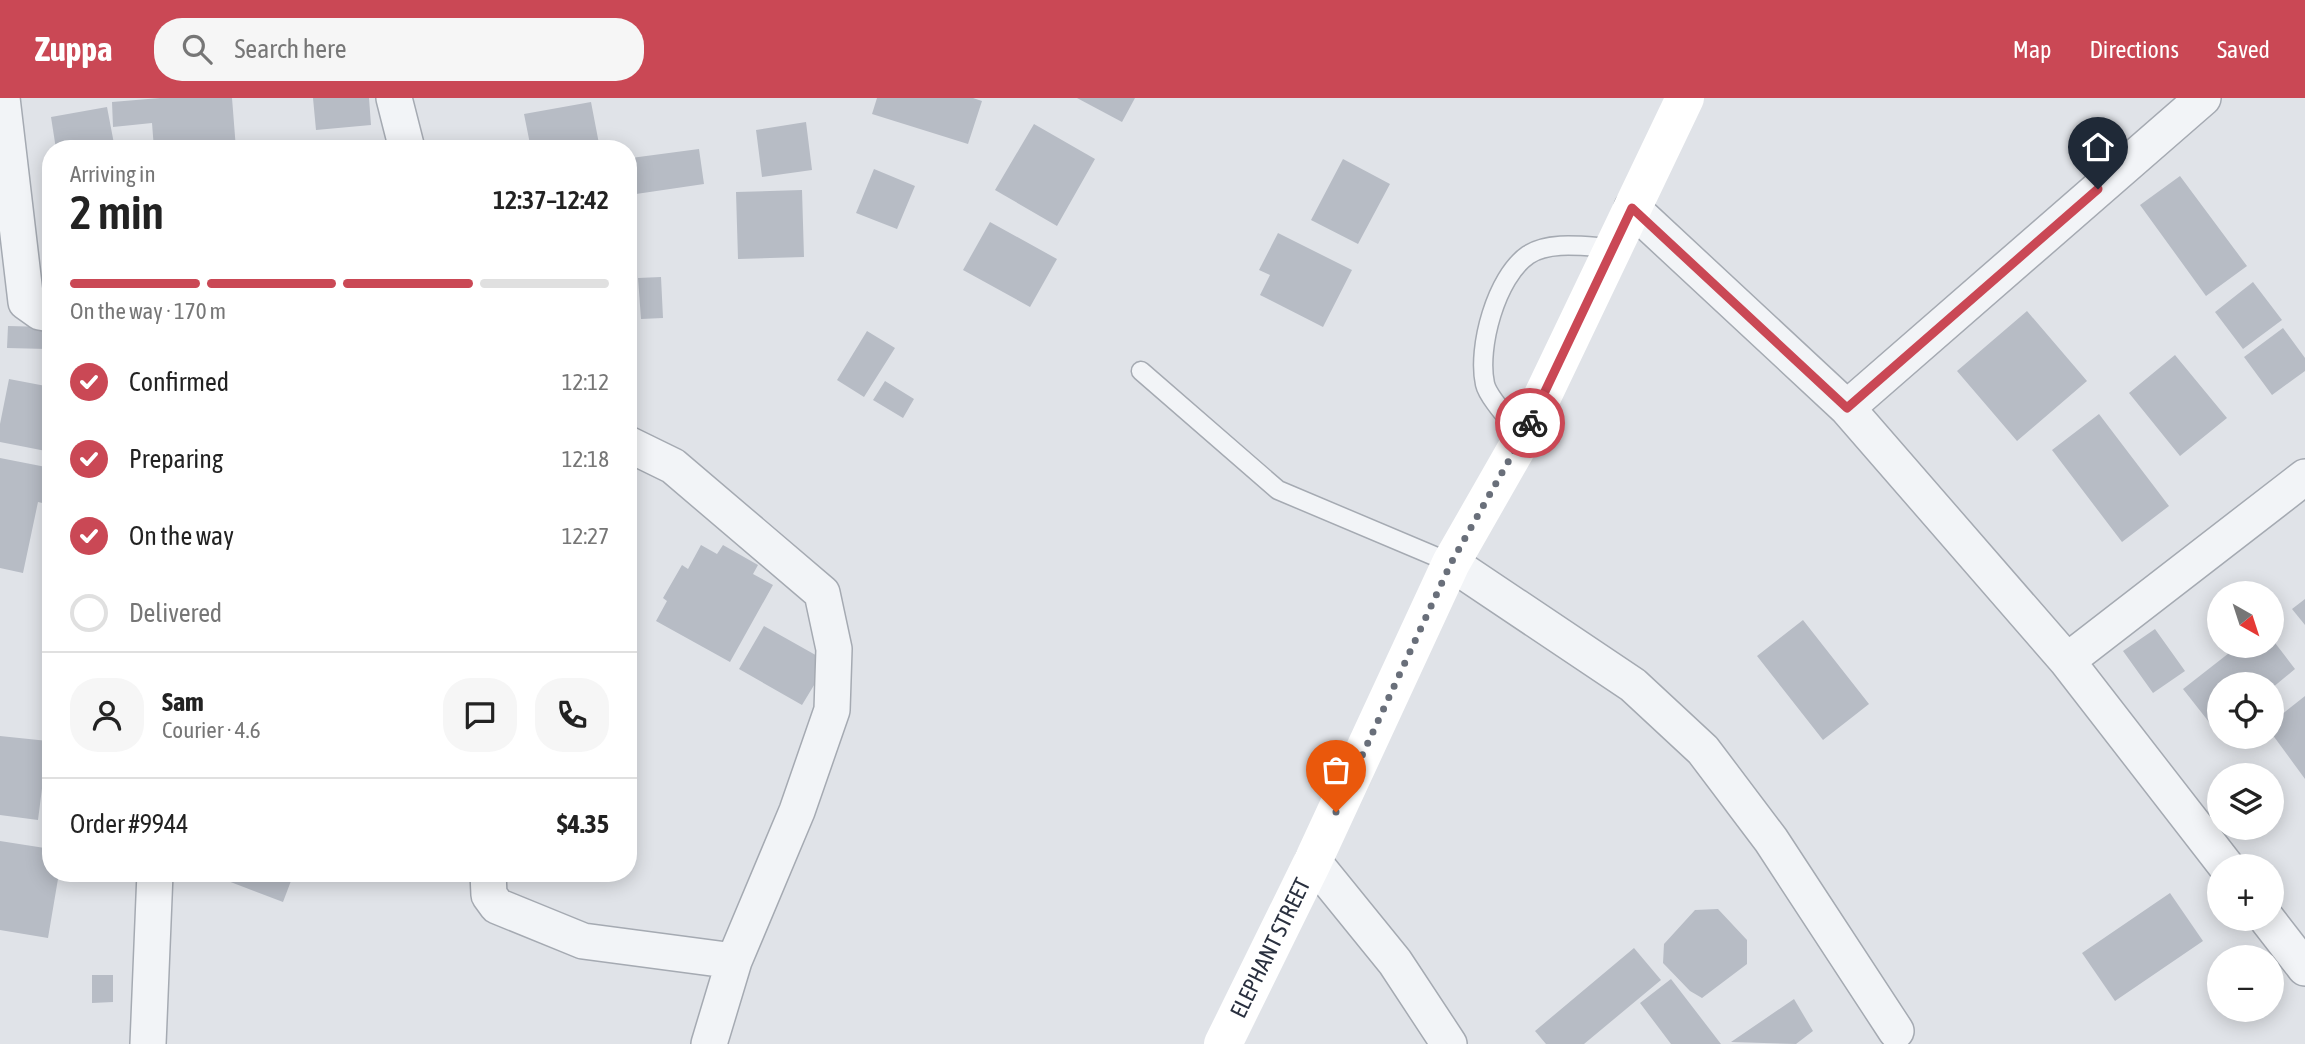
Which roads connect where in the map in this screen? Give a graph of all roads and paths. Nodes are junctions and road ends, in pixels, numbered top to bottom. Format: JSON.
{"nodes":[{"id":1,"x":2,"y":98,"type":"edge"},
{"id":2,"x":394,"y":98,"type":"edge"},
{"id":3,"x":1685,"y":98,"type":"edge"},
{"id":4,"x":2203,"y":98,"type":"edge"},
{"id":5,"x":405,"y":140,"type":"edge"},
{"id":6,"x":1632,"y":208,"type":"junction"},
{"id":7,"x":1613,"y":248,"type":"junction"},
{"id":8,"x":42,"y":312,"type":"edge"},
{"id":9,"x":1141,"y":370,"type":"dead end"},
{"id":10,"x":1847,"y":408,"type":"junction"},
{"id":11,"x":1523,"y":437,"type":"junction"},
{"id":12,"x":637,"y":448,"type":"edge"},
{"id":13,"x":2305,"y":477,"type":"edge"},
{"id":14,"x":1451,"y":563,"type":"junction"},
{"id":15,"x":2067,"y":661,"type":"junction"},
{"id":16,"x":2217,"y":854,"type":"edge"},
{"id":17,"x":1313,"y":861,"type":"junction"},
{"id":18,"x":155,"y":882,"type":"edge"},
{"id":19,"x":488,"y":882,"type":"edge"},
{"id":20,"x":2276,"y":931,"type":"edge"},
{"id":21,"x":734,"y":961,"type":"junction"},
{"id":22,"x":2305,"y":968,"type":"edge"},
{"id":23,"x":1896,"y":1031,"type":"dead end"},
{"id":24,"x":148,"y":1044,"type":"edge"},
{"id":25,"x":709,"y":1044,"type":"edge"},
{"id":26,"x":1223,"y":1044,"type":"edge"},
{"id":27,"x":1449,"y":1044,"type":"edge"}],
"edges":[{"from":1,"to":8,"type":"street"},
{"from":2,"to":5,"type":"street"},
{"from":3,"to":6,"type":"main road","name":"ELEPHANT STREET"},
{"from":4,"to":10,"type":"street"},
{"from":6,"to":7,"type":"main road","name":"ELEPHANT STREET"},
{"from":6,"to":10,"type":"street"},
{"from":7,"to":11,"type":"main road","name":"ELEPHANT STREET"},
{"from":7,"to":11,"type":"lane"},
{"from":9,"to":14,"type":"lane"},
{"from":10,"to":15,"type":"street"},
{"from":11,"to":14,"type":"main road","name":"ELEPHANT STREET"},
{"from":12,"to":21,"type":"street"},
{"from":13,"to":15,"type":"street"},
{"from":14,"to":17,"type":"main road","name":"ELEPHANT STREET"},
{"from":14,"to":23,"type":"street"},
{"from":15,"to":16,"type":"street"},
{"from":17,"to":26,"type":"main road","name":"ELEPHANT STREET"},
{"from":17,"to":27,"type":"street"},
{"from":18,"to":24,"type":"street"},
{"from":19,"to":21,"type":"street"},
{"from":20,"to":22,"type":"street"},
{"from":21,"to":25,"type":"street"}]}
